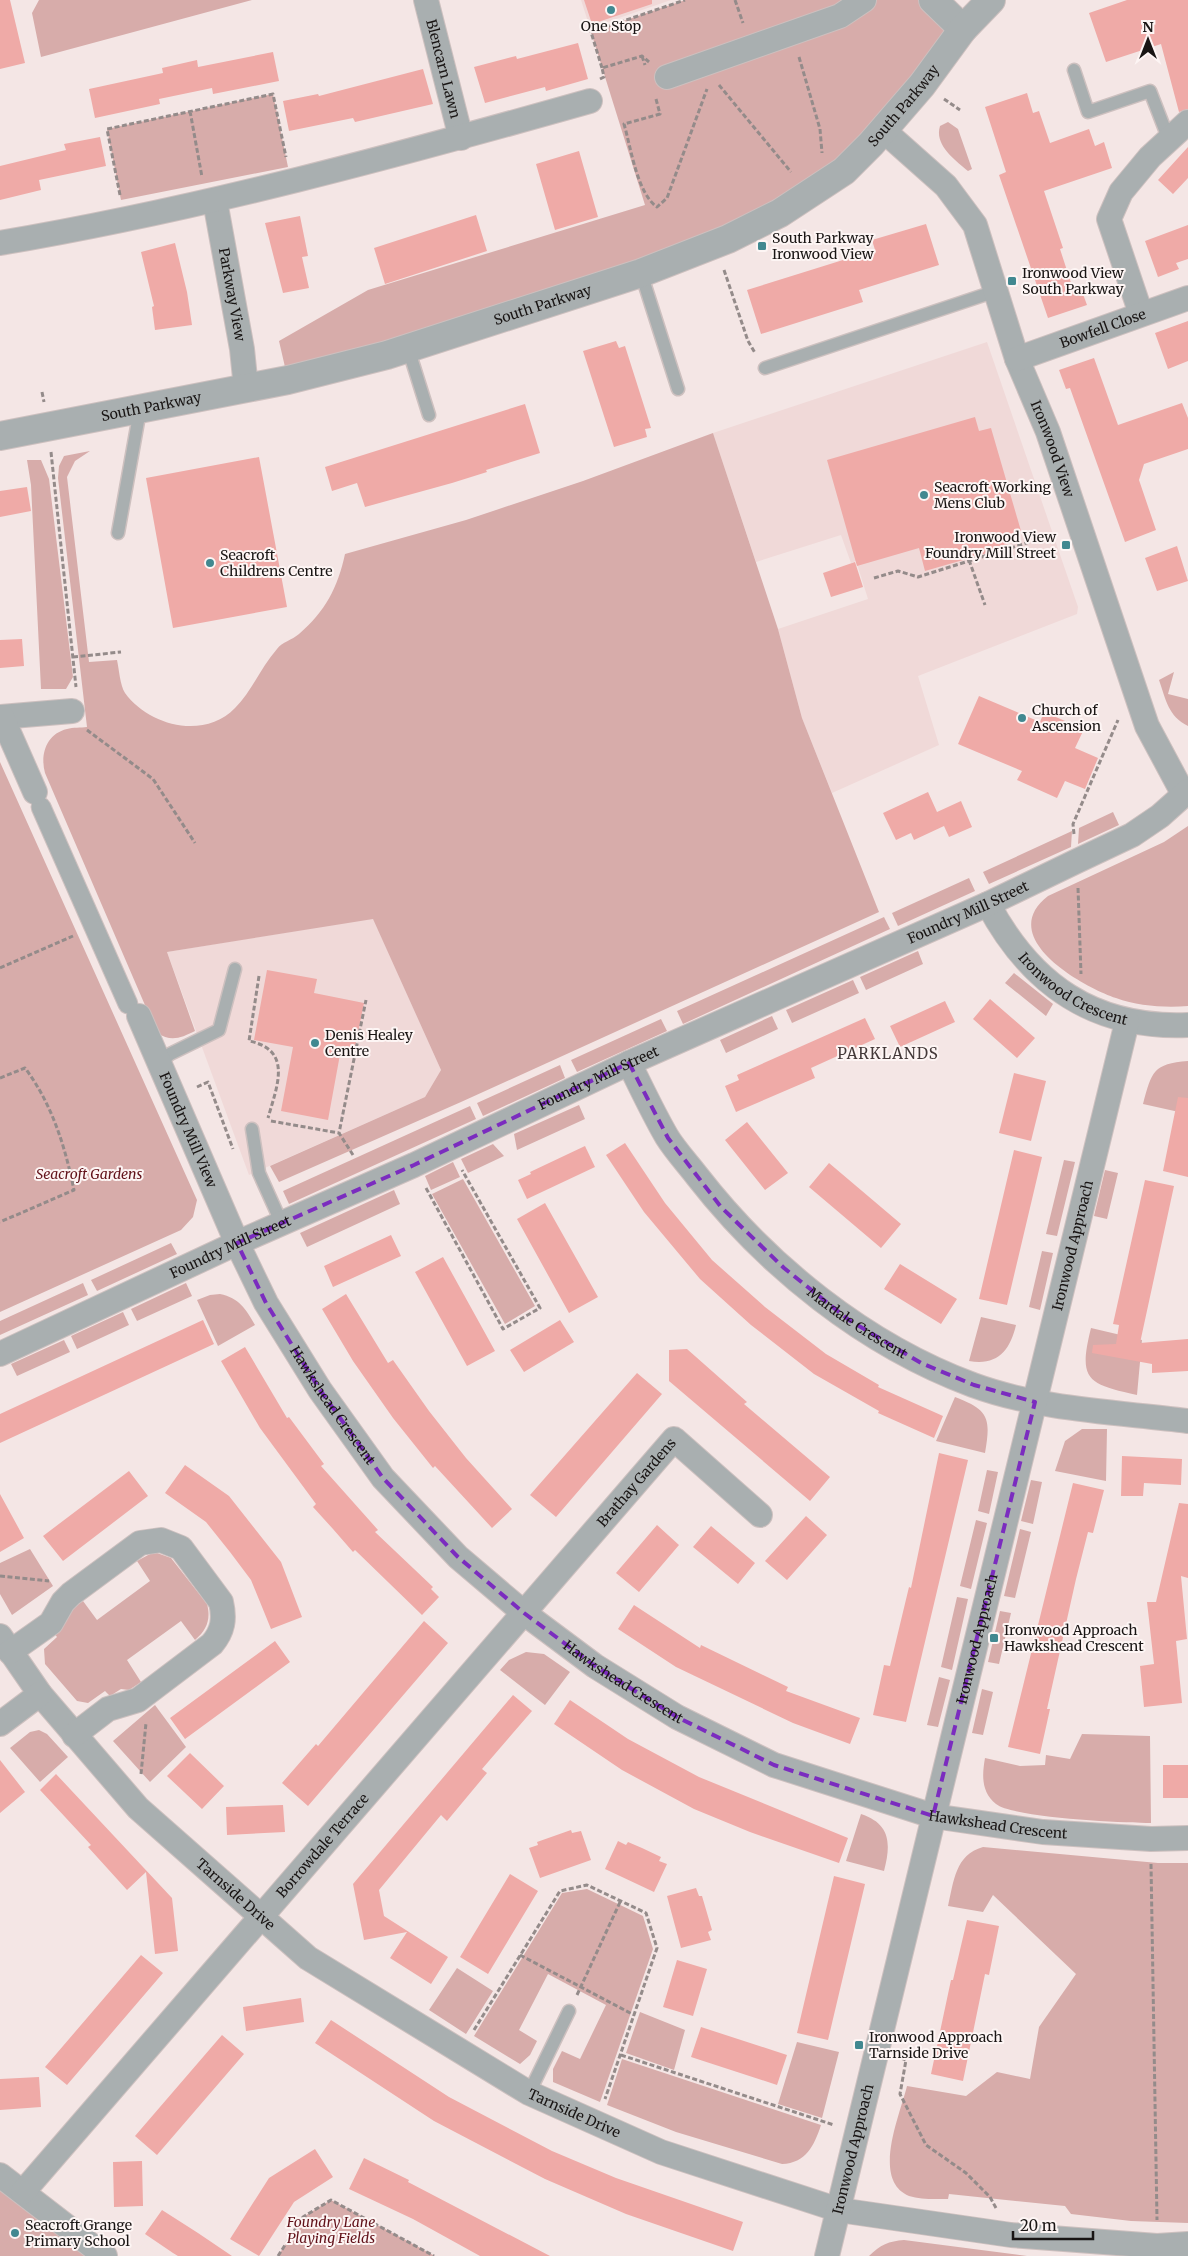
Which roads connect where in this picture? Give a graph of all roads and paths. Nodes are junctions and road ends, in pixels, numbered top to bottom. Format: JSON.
{"nodes":[{"id":1,"x":426,"y":0,"type":"edge"},
{"id":2,"x":685,"y":0,"type":"edge"},
{"id":3,"x":735,"y":0,"type":"edge"},
{"id":4,"x":864,"y":0,"type":"edge"},
{"id":5,"x":933,"y":0,"type":"edge"},
{"id":6,"x":991,"y":0,"type":"edge"},
{"id":7,"x":739,"y":11,"type":"dead end"},
{"id":8,"x":963,"y":29,"type":"junction"},
{"id":9,"x":791,"y":33,"type":"junction"},
{"id":10,"x":642,"y":56,"type":"junction"},
{"id":11,"x":602,"y":68,"type":"junction"},
{"id":12,"x":710,"y":68,"type":"junction"},
{"id":13,"x":1074,"y":70,"type":"dead end"},
{"id":14,"x":657,"y":75,"type":"junction"},
{"id":15,"x":593,"y":90,"type":"joint"},
{"id":16,"x":655,"y":97,"type":"dead end"},
{"id":17,"x":190,"y":111,"type":"junction"},
{"id":18,"x":1188,"y":122,"type":"edge"},
{"id":19,"x":883,"y":130,"type":"junction"},
{"id":20,"x":460,"y":138,"type":"junction"},
{"id":21,"x":1168,"y":140,"type":"junction"},
{"id":22,"x":822,"y":154,"type":"dead end"},
{"id":23,"x":790,"y":172,"type":"dead end"},
{"id":24,"x":291,"y":182,"type":"junction"},
{"id":25,"x":211,"y":201,"type":"junction"},
{"id":26,"x":124,"y":220,"type":"junction"},
{"id":27,"x":9,"y":242,"type":"edge"},
{"id":28,"x":722,"y":266,"type":"dead end"},
{"id":29,"x":641,"y":273,"type":"junction"},
{"id":30,"x":996,"y":291,"type":"junction"},
{"id":31,"x":1188,"y":298,"type":"edge"},
{"id":32,"x":1141,"y":314,"type":"junction"},
{"id":33,"x":408,"y":348,"type":"junction"},
{"id":34,"x":1017,"y":359,"type":"junction"},
{"id":35,"x":765,"y":368,"type":"joint"},
{"id":36,"x":246,"y":388,"type":"junction"},
{"id":37,"x":678,"y":389,"type":"dead end"},
{"id":38,"x":42,"y":392,"type":"dead end"},
{"id":39,"x":140,"y":410,"type":"junction"},
{"id":40,"x":429,"y":415,"type":"dead end"},
{"id":41,"x":48,"y":427,"type":"junction"},
{"id":42,"x":0,"y":436,"type":"edge"},
{"id":43,"x":1079,"y":526,"type":"junction"},
{"id":44,"x":118,"y":533,"type":"dead end"},
{"id":45,"x":969,"y":560,"type":"junction"},
{"id":46,"x":874,"y":578,"type":"dead end"},
{"id":47,"x":984,"y":605,"type":"dead end"},
{"id":48,"x":121,"y":652,"type":"dead end"},
{"id":49,"x":73,"y":657,"type":"junction"},
{"id":50,"x":72,"y":711,"type":"junction"},
{"id":51,"x":1,"y":717,"type":"edge"},
{"id":52,"x":1186,"y":793,"type":"edge"},
{"id":53,"x":38,"y":799,"type":"joint"},
{"id":54,"x":195,"y":843,"type":"dead end"},
{"id":55,"x":988,"y":904,"type":"junction"},
{"id":56,"x":94,"y":928,"type":"junction"},
{"id":57,"x":0,"y":968,"type":"edge"},
{"id":58,"x":235,"y":969,"type":"dead end"},
{"id":59,"x":259,"y":976,"type":"dead end"},
{"id":60,"x":366,"y":1000,"type":"dead end"},
{"id":61,"x":134,"y":1010,"type":"joint"},
{"id":62,"x":1127,"y":1022,"type":"junction"},
{"id":63,"x":1188,"y":1025,"type":"edge"},
{"id":64,"x":161,"y":1062,"type":"junction"},
{"id":65,"x":629,"y":1063,"type":"junction"},
{"id":66,"x":0,"y":1078,"type":"edge"},
{"id":67,"x":194,"y":1089,"type":"dead end"},
{"id":68,"x":268,"y":1120,"type":"junction"},
{"id":69,"x":252,"y":1132,"type":"joint"},
{"id":70,"x":339,"y":1133,"type":"junction"},
{"id":71,"x":450,"y":1148,"type":"junction"},
{"id":72,"x":235,"y":1154,"type":"dead end"},
{"id":73,"x":353,"y":1155,"type":"dead end"},
{"id":74,"x":414,"y":1165,"type":"junction"},
{"id":75,"x":0,"y":1222,"type":"edge"},
{"id":76,"x":282,"y":1224,"type":"junction"},
{"id":77,"x":237,"y":1243,"type":"junction"},
{"id":78,"x":0,"y":1354,"type":"edge"},
{"id":79,"x":1035,"y":1402,"type":"junction"},
{"id":80,"x":1188,"y":1421,"type":"edge"},
{"id":81,"x":760,"y":1515,"type":"dead end"},
{"id":82,"x":0,"y":1576,"type":"edge"},
{"id":83,"x":84,"y":1584,"type":"junction"},
{"id":84,"x":524,"y":1613,"type":"junction"},
{"id":85,"x":5,"y":1644,"type":"edge"},
{"id":86,"x":149,"y":1692,"type":"junction"},
{"id":87,"x":40,"y":1694,"type":"junction"},
{"id":88,"x":0,"y":1724,"type":"edge"},
{"id":89,"x":74,"y":1735,"type":"junction"},
{"id":90,"x":138,"y":1808,"type":"junction"},
{"id":91,"x":933,"y":1816,"type":"junction"},
{"id":92,"x":1151,"y":1838,"type":"junction"},
{"id":93,"x":1188,"y":1838,"type":"edge"},
{"id":94,"x":620,"y":1900,"type":"junction"},
{"id":95,"x":262,"y":1917,"type":"junction"},
{"id":96,"x":520,"y":1955,"type":"junction"},
{"id":97,"x":580,"y":1986,"type":"junction"},
{"id":98,"x":569,"y":2011,"type":"joint"},
{"id":99,"x":635,"y":2015,"type":"junction"},
{"id":100,"x":877,"y":2051,"type":"junction"},
{"id":101,"x":460,"y":2052,"type":"junction"},
{"id":102,"x":620,"y":2056,"type":"junction"},
{"id":103,"x":529,"y":2093,"type":"junction"},
{"id":104,"x":596,"y":2124,"type":"junction"},
{"id":105,"x":858,"y":2132,"type":"junction"},
{"id":106,"x":0,"y":2175,"type":"edge"},
{"id":107,"x":23,"y":2192,"type":"junction"},
{"id":108,"x":838,"y":2210,"type":"junction"},
{"id":109,"x":1011,"y":2234,"type":"junction"},
{"id":110,"x":1188,"y":2244,"type":"edge"},
{"id":111,"x":1157,"y":2251,"type":"edge"},
{"id":112,"x":106,"y":2256,"type":"edge"},
{"id":113,"x":278,"y":2256,"type":"edge"},
{"id":114,"x":434,"y":2256,"type":"edge"},
{"id":115,"x":828,"y":2256,"type":"edge"}],
"edges":[{"from":1,"to":20,"type":"street","name":"Blencarn Lawn"},
{"from":2,"to":11,"type":"path"},
{"from":3,"to":7,"type":"path"},
{"from":4,"to":9,"type":"street"},
{"from":5,"to":8,"type":"street"},
{"from":6,"to":8,"type":"street","name":"South Parkway"},
{"from":8,"to":19,"type":"street","name":"South Parkway"},
{"from":9,"to":12,"type":"street"},
{"from":9,"to":22,"type":"path"},
{"from":10,"to":11,"type":"path"},
{"from":10,"to":14,"type":"path"},
{"from":10,"to":14,"type":"path"},
{"from":11,"to":15,"type":"path"},
{"from":12,"to":14,"type":"street"},
{"from":12,"to":16,"type":"path"},
{"from":12,"to":23,"type":"path"},
{"from":13,"to":21,"type":"lane"},
{"from":15,"to":20,"type":"street"},
{"from":17,"to":24,"type":"path"},
{"from":17,"to":25,"type":"path"},
{"from":17,"to":26,"type":"path"},
{"from":18,"to":21,"type":"street"},
{"from":19,"to":29,"type":"street","name":"South Parkway"},
{"from":19,"to":30,"type":"street","name":"Ironwood View"},
{"from":20,"to":24,"type":"street"},
{"from":21,"to":32,"type":"street"},
{"from":24,"to":25,"type":"street"},
{"from":25,"to":26,"type":"street"},
{"from":25,"to":36,"type":"street","name":"Parkway View"},
{"from":26,"to":27,"type":"street"},
{"from":28,"to":35,"type":"path"},
{"from":29,"to":33,"type":"street","name":"South Parkway"},
{"from":29,"to":37,"type":"lane"},
{"from":30,"to":34,"type":"street","name":"Ironwood View"},
{"from":30,"to":35,"type":"lane"},
{"from":31,"to":32,"type":"street","name":"Bowfell Close"},
{"from":32,"to":34,"type":"street","name":"Bowfell Close"},
{"from":33,"to":36,"type":"street","name":"South Parkway"},
{"from":33,"to":40,"type":"lane"},
{"from":34,"to":43,"type":"street","name":"Ironwood View"},
{"from":36,"to":39,"type":"street","name":"South Parkway"},
{"from":38,"to":41,"type":"path"},
{"from":39,"to":41,"type":"street","name":"South Parkway"},
{"from":39,"to":44,"type":"lane"},
{"from":41,"to":42,"type":"street","name":"South Parkway"},
{"from":41,"to":49,"type":"path"},
{"from":43,"to":45,"type":"path"},
{"from":43,"to":52,"type":"street","name":"Ironwood View"},
{"from":45,"to":46,"type":"path"},
{"from":45,"to":47,"type":"path"},
{"from":48,"to":49,"type":"path"},
{"from":49,"to":50,"type":"path"},
{"from":50,"to":51,"type":"street"},
{"from":50,"to":54,"type":"path"},
{"from":51,"to":53,"type":"street","name":"Foundry Mill View"},
{"from":52,"to":55,"type":"street","name":"Foundry Mill Street"},
{"from":53,"to":56,"type":"street","name":"Foundry Mill View"},
{"from":55,"to":62,"type":"street","name":"Ironwood Crescent"},
{"from":55,"to":65,"type":"street","name":"Foundry Mill Street"},
{"from":56,"to":57,"type":"path"},
{"from":56,"to":61,"type":"street","name":"Foundry Mill View"},
{"from":58,"to":64,"type":"lane"},
{"from":59,"to":68,"type":"path"},
{"from":60,"to":70,"type":"path"},
{"from":61,"to":64,"type":"street","name":"Foundry Mill View"},
{"from":62,"to":63,"type":"street","name":"Ironwood Crescent"},
{"from":62,"to":79,"type":"street","name":"Ironwood Approach"},
{"from":64,"to":77,"type":"street","name":"Foundry Mill View"},
{"from":65,"to":71,"type":"street","name":"Foundry Mill Street"},
{"from":65,"to":79,"type":"street","name":"Mardale Crescent"},
{"from":66,"to":75,"type":"path"},
{"from":67,"to":72,"type":"path"},
{"from":68,"to":69,"type":"path"},
{"from":68,"to":70,"type":"path"},
{"from":69,"to":76,"type":"lane"},
{"from":70,"to":73,"type":"path"},
{"from":71,"to":74,"type":"street","name":"Foundry Mill Street"},
{"from":71,"to":74,"type":"path"},
{"from":74,"to":76,"type":"street","name":"Foundry Mill Street"},
{"from":76,"to":77,"type":"street","name":"Foundry Mill Street"},
{"from":77,"to":78,"type":"street","name":"Foundry Mill Street"},
{"from":77,"to":84,"type":"street","name":"Hawkshead Crescent"},
{"from":79,"to":80,"type":"street","name":"Mardale Crescent"},
{"from":79,"to":91,"type":"street","name":"Ironwood Approach"},
{"from":81,"to":84,"type":"street","name":"Brathay Gardens"},
{"from":82,"to":83,"type":"path"},
{"from":83,"to":85,"type":"street","name":"Tarnside Drive"},
{"from":83,"to":86,"type":"street","name":"Tarnside Drive"},
{"from":84,"to":91,"type":"street","name":"Hawkshead Crescent"},
{"from":84,"to":95,"type":"street","name":"Borrowdale Terrace"},
{"from":85,"to":87,"type":"street","name":"Tarnside Drive"},
{"from":86,"to":89,"type":"street","name":"Tarnside Drive"},
{"from":86,"to":90,"type":"path"},
{"from":87,"to":88,"type":"street"},
{"from":87,"to":89,"type":"street","name":"Tarnside Drive"},
{"from":89,"to":90,"type":"street","name":"Tarnside Drive"},
{"from":90,"to":95,"type":"street","name":"Tarnside Drive"},
{"from":91,"to":92,"type":"street","name":"Hawkshead Crescent"},
{"from":91,"to":100,"type":"street","name":"Ironwood Approach"},
{"from":92,"to":93,"type":"street","name":"Hawkshead Crescent"},
{"from":92,"to":111,"type":"path"},
{"from":94,"to":96,"type":"path"},
{"from":94,"to":97,"type":"path"},
{"from":94,"to":99,"type":"path"},
{"from":95,"to":101,"type":"street","name":"Tarnside Drive"},
{"from":95,"to":107,"type":"street","name":"Borrowdale Terrace"},
{"from":96,"to":97,"type":"path"},
{"from":96,"to":101,"type":"path"},
{"from":97,"to":98,"type":"path"},
{"from":97,"to":99,"type":"path"},
{"from":98,"to":103,"type":"lane"},
{"from":99,"to":102,"type":"path"},
{"from":100,"to":105,"type":"street","name":"Ironwood Approach"},
{"from":100,"to":109,"type":"path"},
{"from":101,"to":103,"type":"street","name":"Tarnside Drive"},
{"from":102,"to":104,"type":"path"},
{"from":102,"to":105,"type":"path"},
{"from":103,"to":104,"type":"street","name":"Tarnside Drive"},
{"from":104,"to":108,"type":"street","name":"Tarnside Drive"},
{"from":105,"to":108,"type":"street","name":"Ironwood Approach"},
{"from":106,"to":107,"type":"street"},
{"from":107,"to":112,"type":"street"},
{"from":108,"to":109,"type":"street","name":"Tarnside Drive"},
{"from":108,"to":115,"type":"street","name":"Ironwood Approach"},
{"from":109,"to":111,"type":"street","name":"Tarnside Drive"},
{"from":110,"to":111,"type":"street","name":"Tarnside Drive"},
{"from":113,"to":114,"type":"path"}]}
